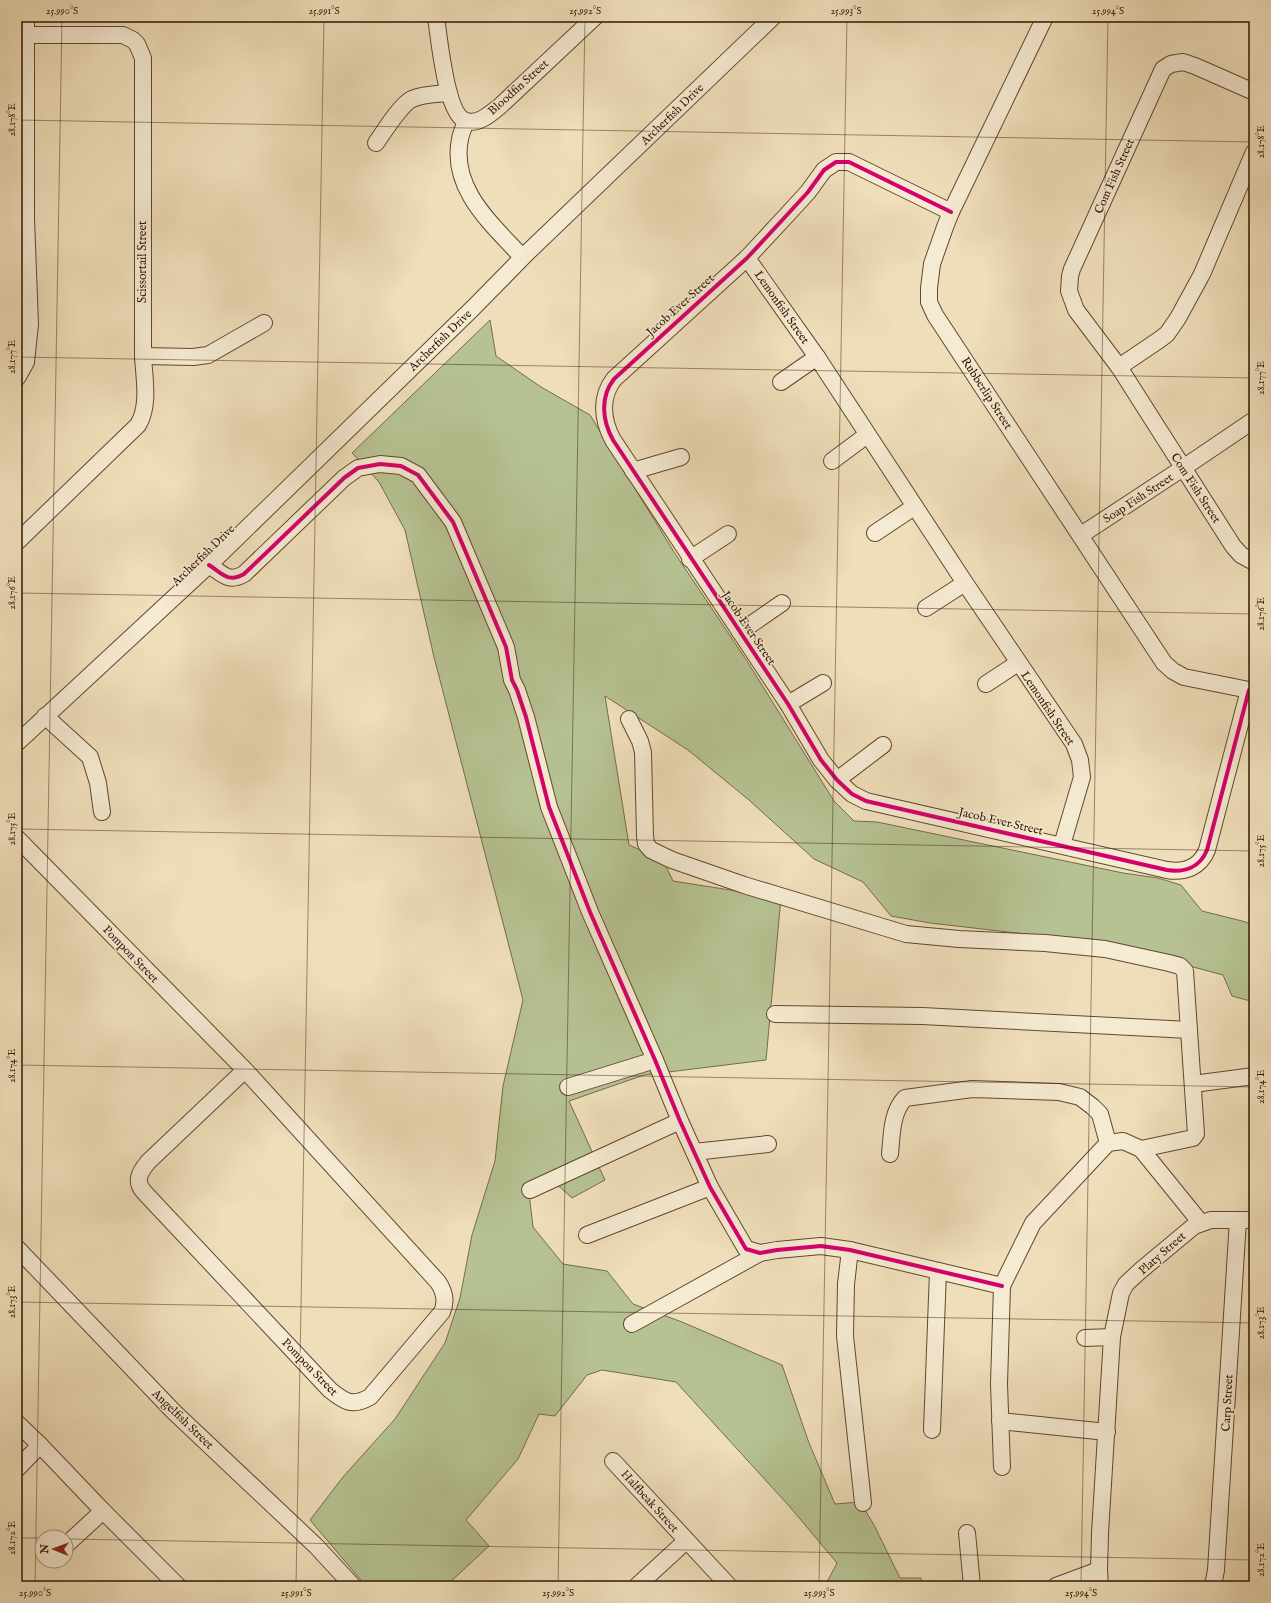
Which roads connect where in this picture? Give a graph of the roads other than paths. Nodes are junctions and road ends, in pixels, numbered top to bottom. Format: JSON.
{"nodes":[{"id":1,"x":26,"y":17,"type":"edge"},
{"id":2,"x":436,"y":17,"type":"edge"},
{"id":3,"x":595,"y":17,"type":"edge"},
{"id":4,"x":773,"y":17,"type":"edge"},
{"id":5,"x":1045,"y":17,"type":"edge"},
{"id":6,"x":26,"y":35,"type":"junction"},
{"id":7,"x":1254,"y":92,"type":"edge"},
{"id":8,"x":449,"y":93,"type":"junction"},
{"id":9,"x":466,"y":121,"type":"junction"},
{"id":10,"x":376,"y":143,"type":"dead end"},
{"id":11,"x":1254,"y":152,"type":"edge"},
{"id":12,"x":951,"y":212,"type":"junction"},
{"id":13,"x":22,"y":219,"type":"edge"},
{"id":14,"x":522,"y":257,"type":"junction"},
{"id":15,"x":747,"y":258,"type":"junction"},
{"id":16,"x":264,"y":323,"type":"dead end"},
{"id":17,"x":142,"y":356,"type":"junction"},
{"id":18,"x":817,"y":357,"type":"junction"},
{"id":19,"x":1119,"y":367,"type":"junction"},
{"id":20,"x":17,"y":378,"type":"edge"},
{"id":21,"x":781,"y":382,"type":"dead end"},
{"id":22,"x":1254,"y":420,"type":"edge"},
{"id":23,"x":867,"y":435,"type":"junction"},
{"id":24,"x":681,"y":457,"type":"dead end"},
{"id":25,"x":832,"y":461,"type":"dead end"},
{"id":26,"x":1183,"y":468,"type":"junction"},
{"id":27,"x":633,"y":471,"type":"junction"},
{"id":28,"x":914,"y":507,"type":"junction"},
{"id":29,"x":875,"y":533,"type":"dead end"},
{"id":30,"x":728,"y":534,"type":"dead end"},
{"id":31,"x":1081,"y":535,"type":"junction"},
{"id":32,"x":17,"y":542,"type":"edge"},
{"id":33,"x":690,"y":559,"type":"junction"},
{"id":34,"x":1254,"y":562,"type":"edge"},
{"id":35,"x":209,"y":565,"type":"junction"},
{"id":36,"x":965,"y":583,"type":"junction"},
{"id":37,"x":782,"y":603,"type":"dead end"},
{"id":38,"x":926,"y":608,"type":"dead end"},
{"id":39,"x":740,"y":632,"type":"junction"},
{"id":40,"x":1018,"y":663,"type":"junction"},
{"id":41,"x":823,"y":683,"type":"dead end"},
{"id":42,"x":986,"y":684,"type":"dead end"},
{"id":43,"x":1252,"y":690,"type":"edge"},
{"id":44,"x":788,"y":704,"type":"junction"},
{"id":45,"x":45,"y":716,"type":"junction"},
{"id":46,"x":629,"y":719,"type":"dead end"},
{"id":47,"x":17,"y":742,"type":"edge"},
{"id":48,"x":883,"y":745,"type":"dead end"},
{"id":49,"x":837,"y":780,"type":"junction"},
{"id":50,"x":102,"y":812,"type":"dead end"},
{"id":51,"x":17,"y":838,"type":"edge"},
{"id":52,"x":1062,"y":845,"type":"junction"},
{"id":53,"x":775,"y":1014,"type":"dead end"},
{"id":54,"x":1189,"y":1030,"type":"junction"},
{"id":55,"x":655,"y":1060,"type":"junction"},
{"id":56,"x":245,"y":1070,"type":"junction"},
{"id":57,"x":1254,"y":1076,"type":"edge"},
{"id":58,"x":1193,"y":1084,"type":"junction"},
{"id":59,"x":568,"y":1087,"type":"dead end"},
{"id":60,"x":680,"y":1121,"type":"junction"},
{"id":61,"x":1108,"y":1143,"type":"junction"},
{"id":62,"x":768,"y":1144,"type":"dead end"},
{"id":63,"x":1140,"y":1149,"type":"junction"},
{"id":64,"x":694,"y":1152,"type":"junction"},
{"id":65,"x":890,"y":1154,"type":"dead end"},
{"id":66,"x":710,"y":1187,"type":"junction"},
{"id":67,"x":530,"y":1190,"type":"dead end"},
{"id":68,"x":1238,"y":1220,"type":"junction"},
{"id":69,"x":1254,"y":1220,"type":"edge"},
{"id":70,"x":1201,"y":1223,"type":"junction"},
{"id":71,"x":587,"y":1235,"type":"dead end"},
{"id":72,"x":17,"y":1248,"type":"edge"},
{"id":73,"x":850,"y":1250,"type":"junction"},
{"id":74,"x":760,"y":1253,"type":"junction"},
{"id":75,"x":938,"y":1271,"type":"junction"},
{"id":76,"x":1002,"y":1286,"type":"junction"},
{"id":77,"x":632,"y":1324,"type":"dead end"},
{"id":78,"x":1112,"y":1337,"type":"junction"},
{"id":79,"x":1086,"y":1338,"type":"dead end"},
{"id":80,"x":1000,"y":1421,"type":"junction"},
{"id":81,"x":17,"y":1424,"type":"edge"},
{"id":82,"x":932,"y":1430,"type":"dead end"},
{"id":83,"x":1107,"y":1432,"type":"junction"},
{"id":84,"x":40,"y":1445,"type":"junction"},
{"id":85,"x":614,"y":1461,"type":"dead end"},
{"id":86,"x":1002,"y":1467,"type":"dead end"},
{"id":87,"x":17,"y":1469,"type":"edge"},
{"id":88,"x":863,"y":1503,"type":"dead end"},
{"id":89,"x":103,"y":1511,"type":"junction"},
{"id":90,"x":966,"y":1533,"type":"dead end"},
{"id":91,"x":74,"y":1538,"type":"edge"},
{"id":92,"x":686,"y":1541,"type":"junction"},
{"id":93,"x":1099,"y":1578,"type":"edge"},
{"id":94,"x":178,"y":1586,"type":"edge"},
{"id":95,"x":353,"y":1586,"type":"edge"},
{"id":96,"x":637,"y":1586,"type":"edge"},
{"id":97,"x":729,"y":1586,"type":"edge"},
{"id":98,"x":972,"y":1586,"type":"edge"},
{"id":99,"x":1056,"y":1586,"type":"edge"},
{"id":100,"x":1213,"y":1586,"type":"edge"}],
"edges":[{"from":1,"to":6,"type":"street"},
{"from":2,"to":8,"type":"street"},
{"from":3,"to":9,"type":"street","name":"Bloodfin Street"},
{"from":4,"to":14,"type":"street","name":"Archerfish Drive"},
{"from":5,"to":12,"type":"street","name":"Rubberlip Street"},
{"from":6,"to":13,"type":"street"},
{"from":6,"to":17,"type":"street","name":"Scissortail Street"},
{"from":7,"to":19,"type":"street","name":"Com Fish Street"},
{"from":8,"to":9,"type":"street"},
{"from":8,"to":10,"type":"street"},
{"from":9,"to":14,"type":"street"},
{"from":11,"to":19,"type":"street"},
{"from":12,"to":15,"type":"street","name":"Jacob Ever Street"},
{"from":12,"to":31,"type":"street","name":"Rubberlip Street"},
{"from":13,"to":20,"type":"street"},
{"from":14,"to":35,"type":"street","name":"Archerfish Drive"},
{"from":15,"to":18,"type":"street","name":"Lemonfish Street"},
{"from":15,"to":27,"type":"street","name":"Jacob Ever Street"},
{"from":16,"to":17,"type":"street"},
{"from":17,"to":32,"type":"street","name":"Scissortail Street"},
{"from":18,"to":21,"type":"street","name":"Lemonfish Street"},
{"from":18,"to":23,"type":"street","name":"Lemonfish Street"},
{"from":19,"to":26,"type":"street","name":"Com Fish Street"},
{"from":22,"to":26,"type":"street","name":"Soap Fish Street"},
{"from":23,"to":25,"type":"street"},
{"from":23,"to":28,"type":"street","name":"Lemonfish Street"},
{"from":24,"to":27,"type":"street"},
{"from":26,"to":31,"type":"street","name":"Soap Fish Street"},
{"from":26,"to":34,"type":"street","name":"Com Fish Street"},
{"from":27,"to":33,"type":"street","name":"Jacob Ever Street"},
{"from":28,"to":29,"type":"street"},
{"from":28,"to":36,"type":"street","name":"Lemonfish Street"},
{"from":30,"to":33,"type":"street"},
{"from":31,"to":43,"type":"street","name":"Rubberlip Street"},
{"from":33,"to":39,"type":"street","name":"Jacob Ever Street"},
{"from":35,"to":45,"type":"street","name":"Archerfish Drive"},
{"from":35,"to":55,"type":"street"},
{"from":36,"to":38,"type":"street"},
{"from":36,"to":40,"type":"street","name":"Lemonfish Street"},
{"from":37,"to":39,"type":"street","name":"Jacob Ever Street"},
{"from":39,"to":44,"type":"street","name":"Jacob Ever Street"},
{"from":40,"to":42,"type":"street","name":"Lemonfish Street"},
{"from":40,"to":52,"type":"street","name":"Lemonfish Street"},
{"from":41,"to":44,"type":"street"},
{"from":43,"to":52,"type":"street","name":"Jacob Ever Street"},
{"from":44,"to":49,"type":"street","name":"Jacob Ever Street"},
{"from":45,"to":47,"type":"street","name":"Archerfish Drive"},
{"from":45,"to":50,"type":"street"},
{"from":46,"to":54,"type":"street"},
{"from":48,"to":49,"type":"street"},
{"from":49,"to":52,"type":"street","name":"Jacob Ever Street"},
{"from":51,"to":56,"type":"street","name":"Pompon Street"},
{"from":53,"to":54,"type":"street"},
{"from":54,"to":58,"type":"street"},
{"from":55,"to":59,"type":"street"},
{"from":55,"to":60,"type":"street"},
{"from":56,"to":56,"type":"street","name":"Pompon Street"},
{"from":57,"to":58,"type":"street"},
{"from":58,"to":63,"type":"street"},
{"from":60,"to":64,"type":"street"},
{"from":60,"to":67,"type":"street"},
{"from":61,"to":63,"type":"street"},
{"from":61,"to":65,"type":"street"},
{"from":61,"to":76,"type":"street"},
{"from":62,"to":64,"type":"street"},
{"from":63,"to":70,"type":"street"},
{"from":64,"to":66,"type":"street"},
{"from":66,"to":71,"type":"street"},
{"from":66,"to":74,"type":"street"},
{"from":68,"to":69,"type":"street","name":"Platy Street"},
{"from":68,"to":70,"type":"street","name":"Platy Street"},
{"from":68,"to":100,"type":"street","name":"Carp Street"},
{"from":70,"to":78,"type":"street","name":"Platy Street"},
{"from":72,"to":95,"type":"street","name":"Angelfish Street"},
{"from":73,"to":74,"type":"street"},
{"from":73,"to":75,"type":"street"},
{"from":73,"to":88,"type":"street"},
{"from":74,"to":77,"type":"street"},
{"from":75,"to":76,"type":"street"},
{"from":75,"to":82,"type":"street"},
{"from":76,"to":80,"type":"street"},
{"from":78,"to":79,"type":"street"},
{"from":78,"to":83,"type":"street","name":"Platy Street"},
{"from":80,"to":83,"type":"street"},
{"from":80,"to":86,"type":"street"},
{"from":81,"to":84,"type":"street"},
{"from":83,"to":93,"type":"street","name":"Platy Street"},
{"from":84,"to":87,"type":"street"},
{"from":84,"to":89,"type":"street"},
{"from":85,"to":92,"type":"street","name":"Halfbeak Street"},
{"from":89,"to":91,"type":"street"},
{"from":89,"to":94,"type":"street"},
{"from":90,"to":98,"type":"street"},
{"from":92,"to":96,"type":"street","name":"Halfbeak Street"},
{"from":92,"to":97,"type":"street","name":"Halfbeak Street"},
{"from":93,"to":99,"type":"street"}]}
